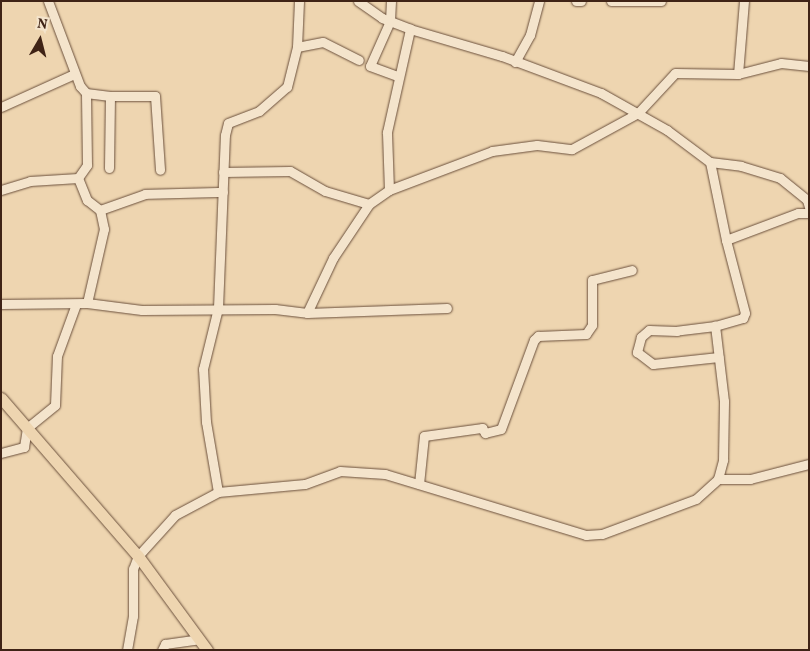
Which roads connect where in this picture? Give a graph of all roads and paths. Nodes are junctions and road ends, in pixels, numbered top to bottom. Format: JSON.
{"nodes":[{"id":1,"x":48,"y":1,"type":"edge"},
{"id":2,"x":299,"y":1,"type":"edge"},
{"id":3,"x":358,"y":1,"type":"edge"},
{"id":4,"x":391,"y":1,"type":"edge"},
{"id":5,"x":539,"y":1,"type":"edge"},
{"id":6,"x":576,"y":1,"type":"edge"},
{"id":7,"x":581,"y":1,"type":"edge"},
{"id":8,"x":611,"y":1,"type":"edge"},
{"id":9,"x":661,"y":1,"type":"edge"},
{"id":10,"x":744,"y":1,"type":"edge"},
{"id":11,"x":390,"y":21,"type":"junction"},
{"id":12,"x":410,"y":29,"type":"junction"},
{"id":13,"x":296,"y":47,"type":"junction"},
{"id":14,"x":359,"y":60,"type":"dead end"},
{"id":15,"x":515,"y":62,"type":"junction"},
{"id":16,"x":809,"y":66,"type":"edge"},
{"id":17,"x":74,"y":74,"type":"junction"},
{"id":18,"x":738,"y":74,"type":"junction"},
{"id":19,"x":397,"y":76,"type":"junction"},
{"id":20,"x":86,"y":93,"type":"junction"},
{"id":21,"x":110,"y":96,"type":"junction"},
{"id":22,"x":1,"y":106,"type":"edge"},
{"id":23,"x":638,"y":113,"type":"junction"},
{"id":24,"x":710,"y":162,"type":"junction"},
{"id":25,"x":109,"y":168,"type":"dead end"},
{"id":26,"x":160,"y":170,"type":"dead end"},
{"id":27,"x":223,"y":172,"type":"junction"},
{"id":28,"x":78,"y":178,"type":"junction"},
{"id":29,"x":1,"y":190,"type":"edge"},
{"id":30,"x":389,"y":190,"type":"junction"},
{"id":31,"x":222,"y":192,"type":"junction"},
{"id":32,"x":369,"y":204,"type":"junction"},
{"id":33,"x":809,"y":207,"type":"edge"},
{"id":34,"x":100,"y":210,"type":"junction"},
{"id":35,"x":809,"y":213,"type":"edge"},
{"id":36,"x":726,"y":240,"type":"junction"},
{"id":37,"x":632,"y":270,"type":"dead end"},
{"id":38,"x":88,"y":303,"type":"junction"},
{"id":39,"x":1,"y":304,"type":"edge"},
{"id":40,"x":76,"y":304,"type":"junction"},
{"id":41,"x":218,"y":308,"type":"junction"},
{"id":42,"x":447,"y":308,"type":"dead end"},
{"id":43,"x":307,"y":313,"type":"junction"},
{"id":44,"x":715,"y":326,"type":"junction"},
{"id":45,"x":719,"y":357,"type":"junction"},
{"id":46,"x":1,"y":398,"type":"edge"},
{"id":47,"x":27,"y":428,"type":"junction"},
{"id":48,"x":35,"y":438,"type":"junction"},
{"id":49,"x":24,"y":447,"type":"junction"},
{"id":50,"x":1,"y":453,"type":"edge"},
{"id":51,"x":809,"y":464,"type":"edge"},
{"id":52,"x":718,"y":478,"type":"junction"},
{"id":53,"x":419,"y":484,"type":"junction"},
{"id":54,"x":218,"y":492,"type":"junction"},
{"id":55,"x":138,"y":556,"type":"junction"},
{"id":56,"x":199,"y":640,"type":"junction"},
{"id":57,"x":127,"y":650,"type":"edge"},
{"id":58,"x":162,"y":650,"type":"edge"},
{"id":59,"x":207,"y":650,"type":"edge"}],
"edges":[{"from":1,"to":17,"type":"street"},
{"from":2,"to":13,"type":"street"},
{"from":3,"to":11,"type":"street"},
{"from":4,"to":11,"type":"street"},
{"from":5,"to":15,"type":"street"},
{"from":6,"to":7,"type":"street"},
{"from":8,"to":9,"type":"street"},
{"from":10,"to":18,"type":"street"},
{"from":11,"to":12,"type":"street"},
{"from":11,"to":19,"type":"street"},
{"from":12,"to":15,"type":"street"},
{"from":12,"to":19,"type":"street"},
{"from":13,"to":14,"type":"street"},
{"from":13,"to":27,"type":"street"},
{"from":15,"to":23,"type":"street"},
{"from":16,"to":18,"type":"street"},
{"from":17,"to":20,"type":"street"},
{"from":17,"to":22,"type":"street"},
{"from":18,"to":23,"type":"street"},
{"from":19,"to":30,"type":"street"},
{"from":20,"to":21,"type":"street"},
{"from":20,"to":28,"type":"street"},
{"from":21,"to":25,"type":"street"},
{"from":21,"to":26,"type":"street"},
{"from":23,"to":24,"type":"street"},
{"from":23,"to":30,"type":"street"},
{"from":24,"to":33,"type":"street"},
{"from":24,"to":36,"type":"street"},
{"from":27,"to":31,"type":"street"},
{"from":27,"to":32,"type":"street"},
{"from":28,"to":29,"type":"street"},
{"from":28,"to":34,"type":"street"},
{"from":30,"to":32,"type":"street"},
{"from":31,"to":34,"type":"street"},
{"from":31,"to":41,"type":"street"},
{"from":32,"to":43,"type":"street"},
{"from":34,"to":38,"type":"street"},
{"from":35,"to":36,"type":"street"},
{"from":36,"to":44,"type":"street"},
{"from":37,"to":53,"type":"street"},
{"from":38,"to":40,"type":"street"},
{"from":38,"to":41,"type":"street"},
{"from":39,"to":40,"type":"street"},
{"from":40,"to":47,"type":"street"},
{"from":41,"to":43,"type":"street"},
{"from":41,"to":54,"type":"street"},
{"from":42,"to":43,"type":"street"},
{"from":44,"to":45,"type":"street"},
{"from":44,"to":45,"type":"street"},
{"from":45,"to":52,"type":"street"},
{"from":46,"to":47,"type":"main road"},
{"from":47,"to":48,"type":"main road"},
{"from":47,"to":49,"type":"street"},
{"from":48,"to":49,"type":"street"},
{"from":48,"to":55,"type":"main road"},
{"from":49,"to":50,"type":"street"},
{"from":51,"to":52,"type":"street"},
{"from":52,"to":53,"type":"street"},
{"from":53,"to":54,"type":"street"},
{"from":54,"to":55,"type":"street"},
{"from":55,"to":56,"type":"main road"},
{"from":55,"to":57,"type":"street"},
{"from":56,"to":58,"type":"street"},
{"from":56,"to":59,"type":"main road"}]}
